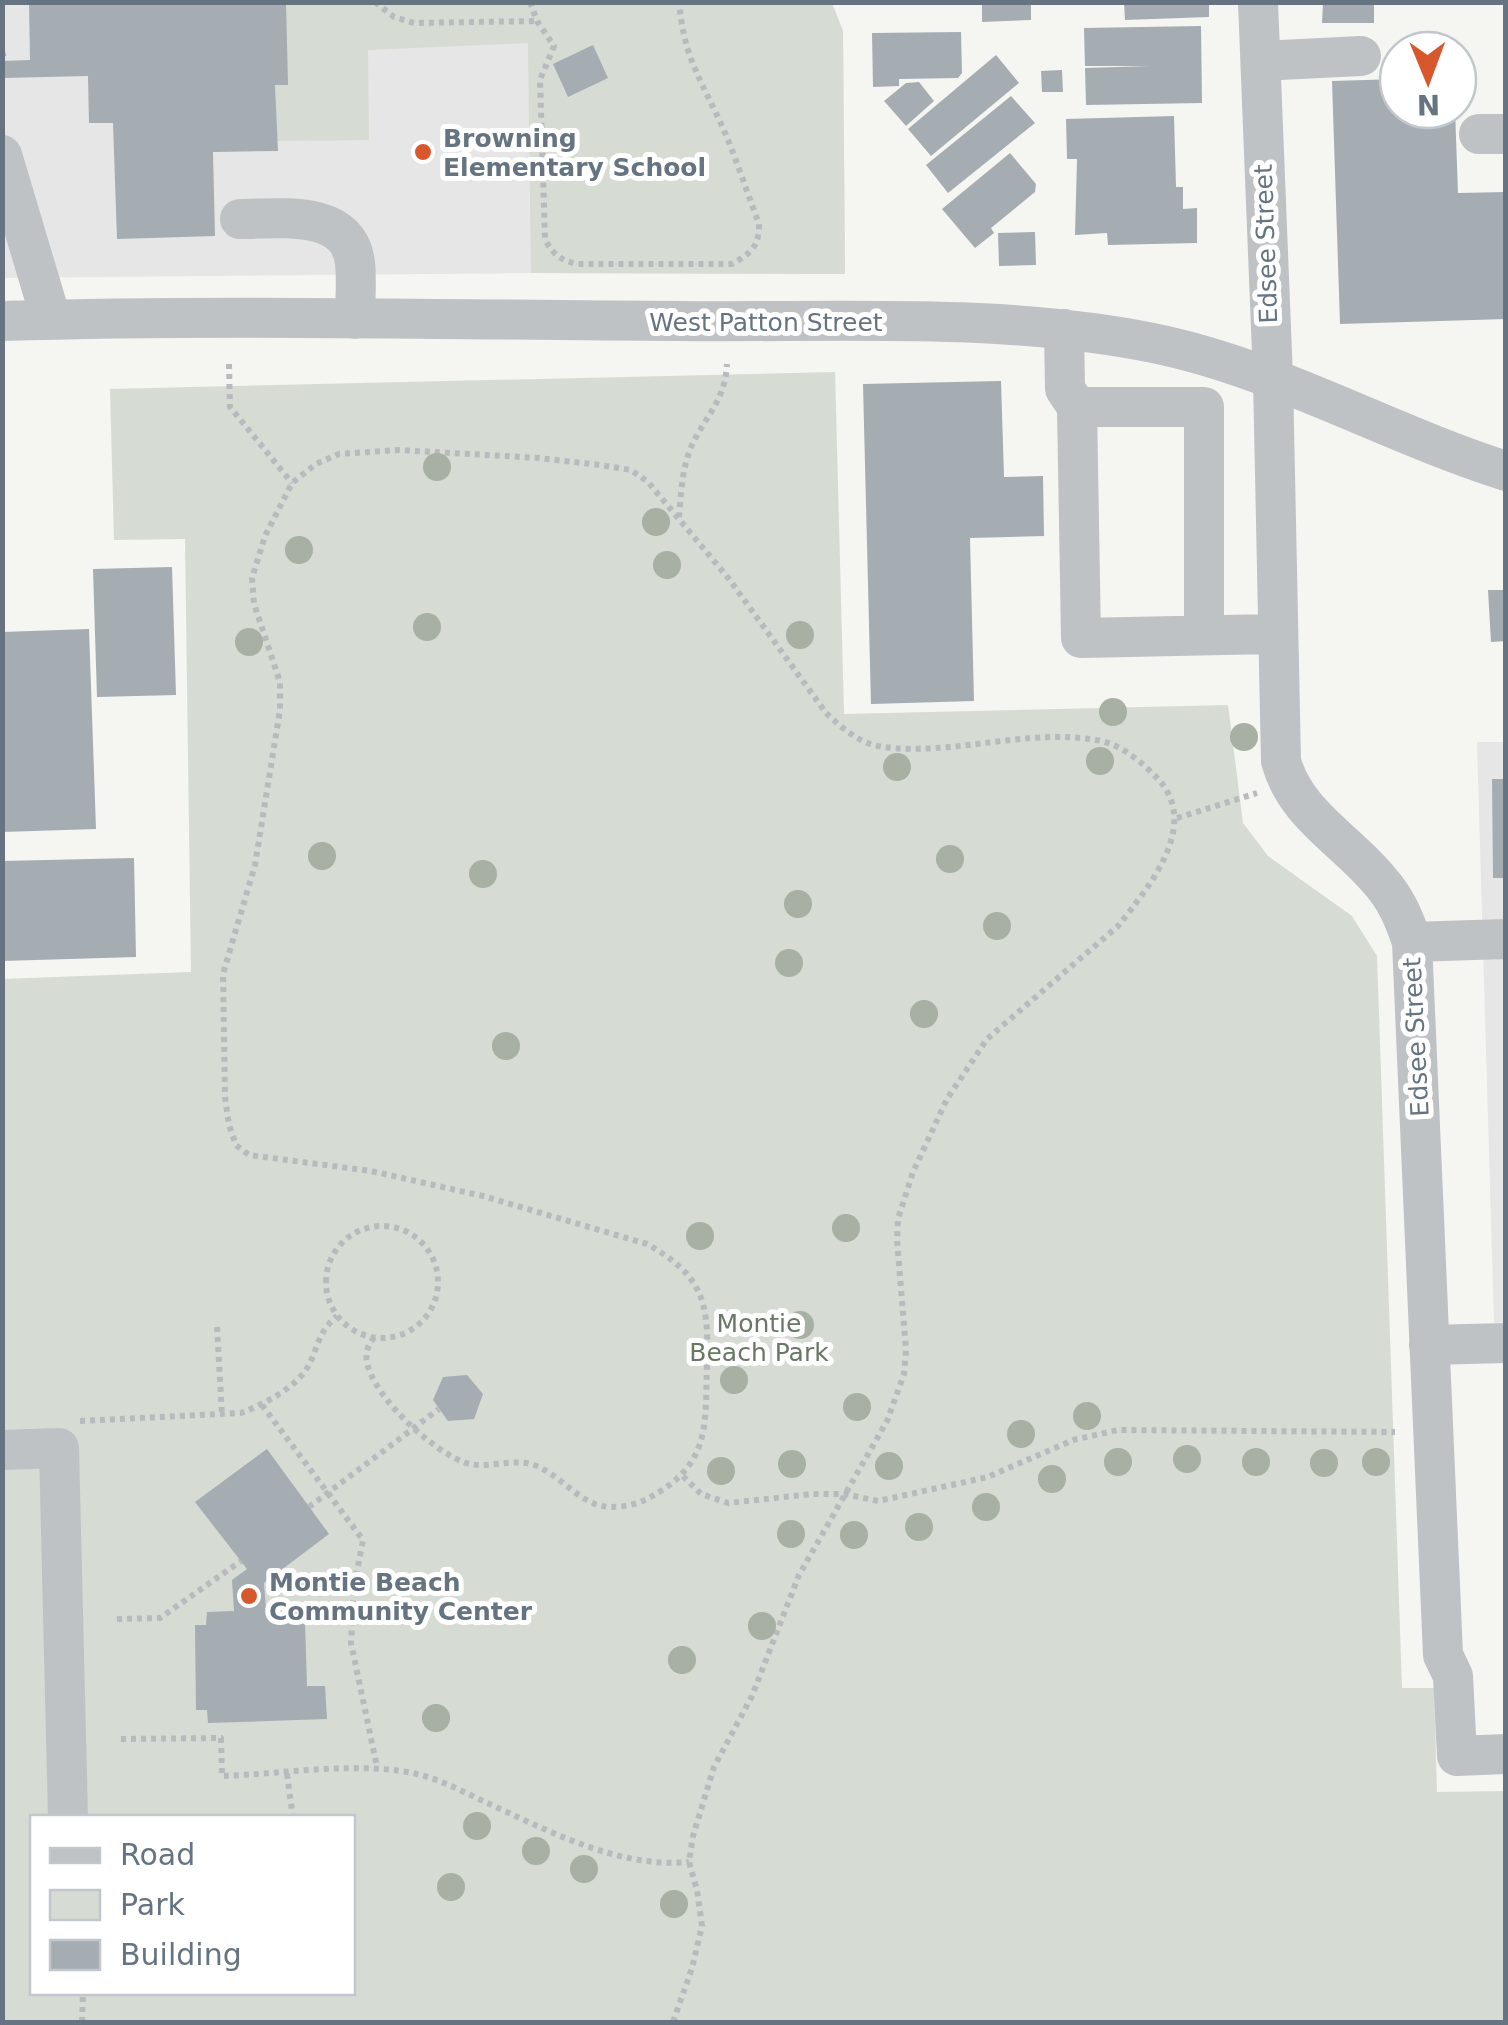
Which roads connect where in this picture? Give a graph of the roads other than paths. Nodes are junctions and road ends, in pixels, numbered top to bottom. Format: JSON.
{"nodes":[{"id":1,"x":1258,"y":2,"type":"edge"},
{"id":2,"x":1361,"y":56,"type":"dead end"},
{"id":3,"x":1260,"y":60,"type":"junction"},
{"id":4,"x":2,"y":155,"type":"edge"},
{"id":5,"x":240,"y":219,"type":"dead end"},
{"id":6,"x":51,"y":319,"type":"junction"},
{"id":7,"x":355,"y":319,"type":"junction"},
{"id":8,"x":2,"y":320,"type":"edge"},
{"id":9,"x":1064,"y":328,"type":"junction"},
{"id":10,"x":1273,"y":378,"type":"junction"},
{"id":11,"x":1077,"y":407,"type":"junction"},
{"id":12,"x":1506,"y":471,"type":"edge"},
{"id":13,"x":1277,"y":634,"type":"junction"},
{"id":14,"x":1204,"y":635,"type":"junction"},
{"id":15,"x":1506,"y":939,"type":"edge"},
{"id":16,"x":1412,"y":942,"type":"junction"},
{"id":17,"x":1506,"y":1343,"type":"edge"},
{"id":18,"x":1430,"y":1345,"type":"junction"},
{"id":19,"x":2,"y":1450,"type":"edge"},
{"id":20,"x":1506,"y":1754,"type":"edge"},
{"id":21,"x":68,"y":1815,"type":"edge"}],
"edges":[{"from":1,"to":3,"type":"street","name":"Edsee Street"},
{"from":2,"to":3,"type":"street"},
{"from":3,"to":10,"type":"street","name":"Edsee Street"},
{"from":4,"to":6,"type":"street"},
{"from":5,"to":7,"type":"street"},
{"from":6,"to":7,"type":"street","name":"West Patton Street"},
{"from":6,"to":8,"type":"street","name":"West Patton Street"},
{"from":7,"to":9,"type":"street","name":"West Patton Street"},
{"from":9,"to":10,"type":"street","name":"West Patton Street"},
{"from":9,"to":11,"type":"street"},
{"from":10,"to":12,"type":"street","name":"West Patton Street"},
{"from":10,"to":13,"type":"street","name":"Edsee Street"},
{"from":11,"to":14,"type":"street"},
{"from":11,"to":14,"type":"street"},
{"from":13,"to":14,"type":"street"},
{"from":13,"to":16,"type":"street","name":"Edsee Street"},
{"from":15,"to":16,"type":"street"},
{"from":16,"to":18,"type":"street","name":"Edsee Street"},
{"from":17,"to":18,"type":"street"},
{"from":18,"to":20,"type":"street","name":"Edsee Street"},
{"from":19,"to":21,"type":"street"}]}
